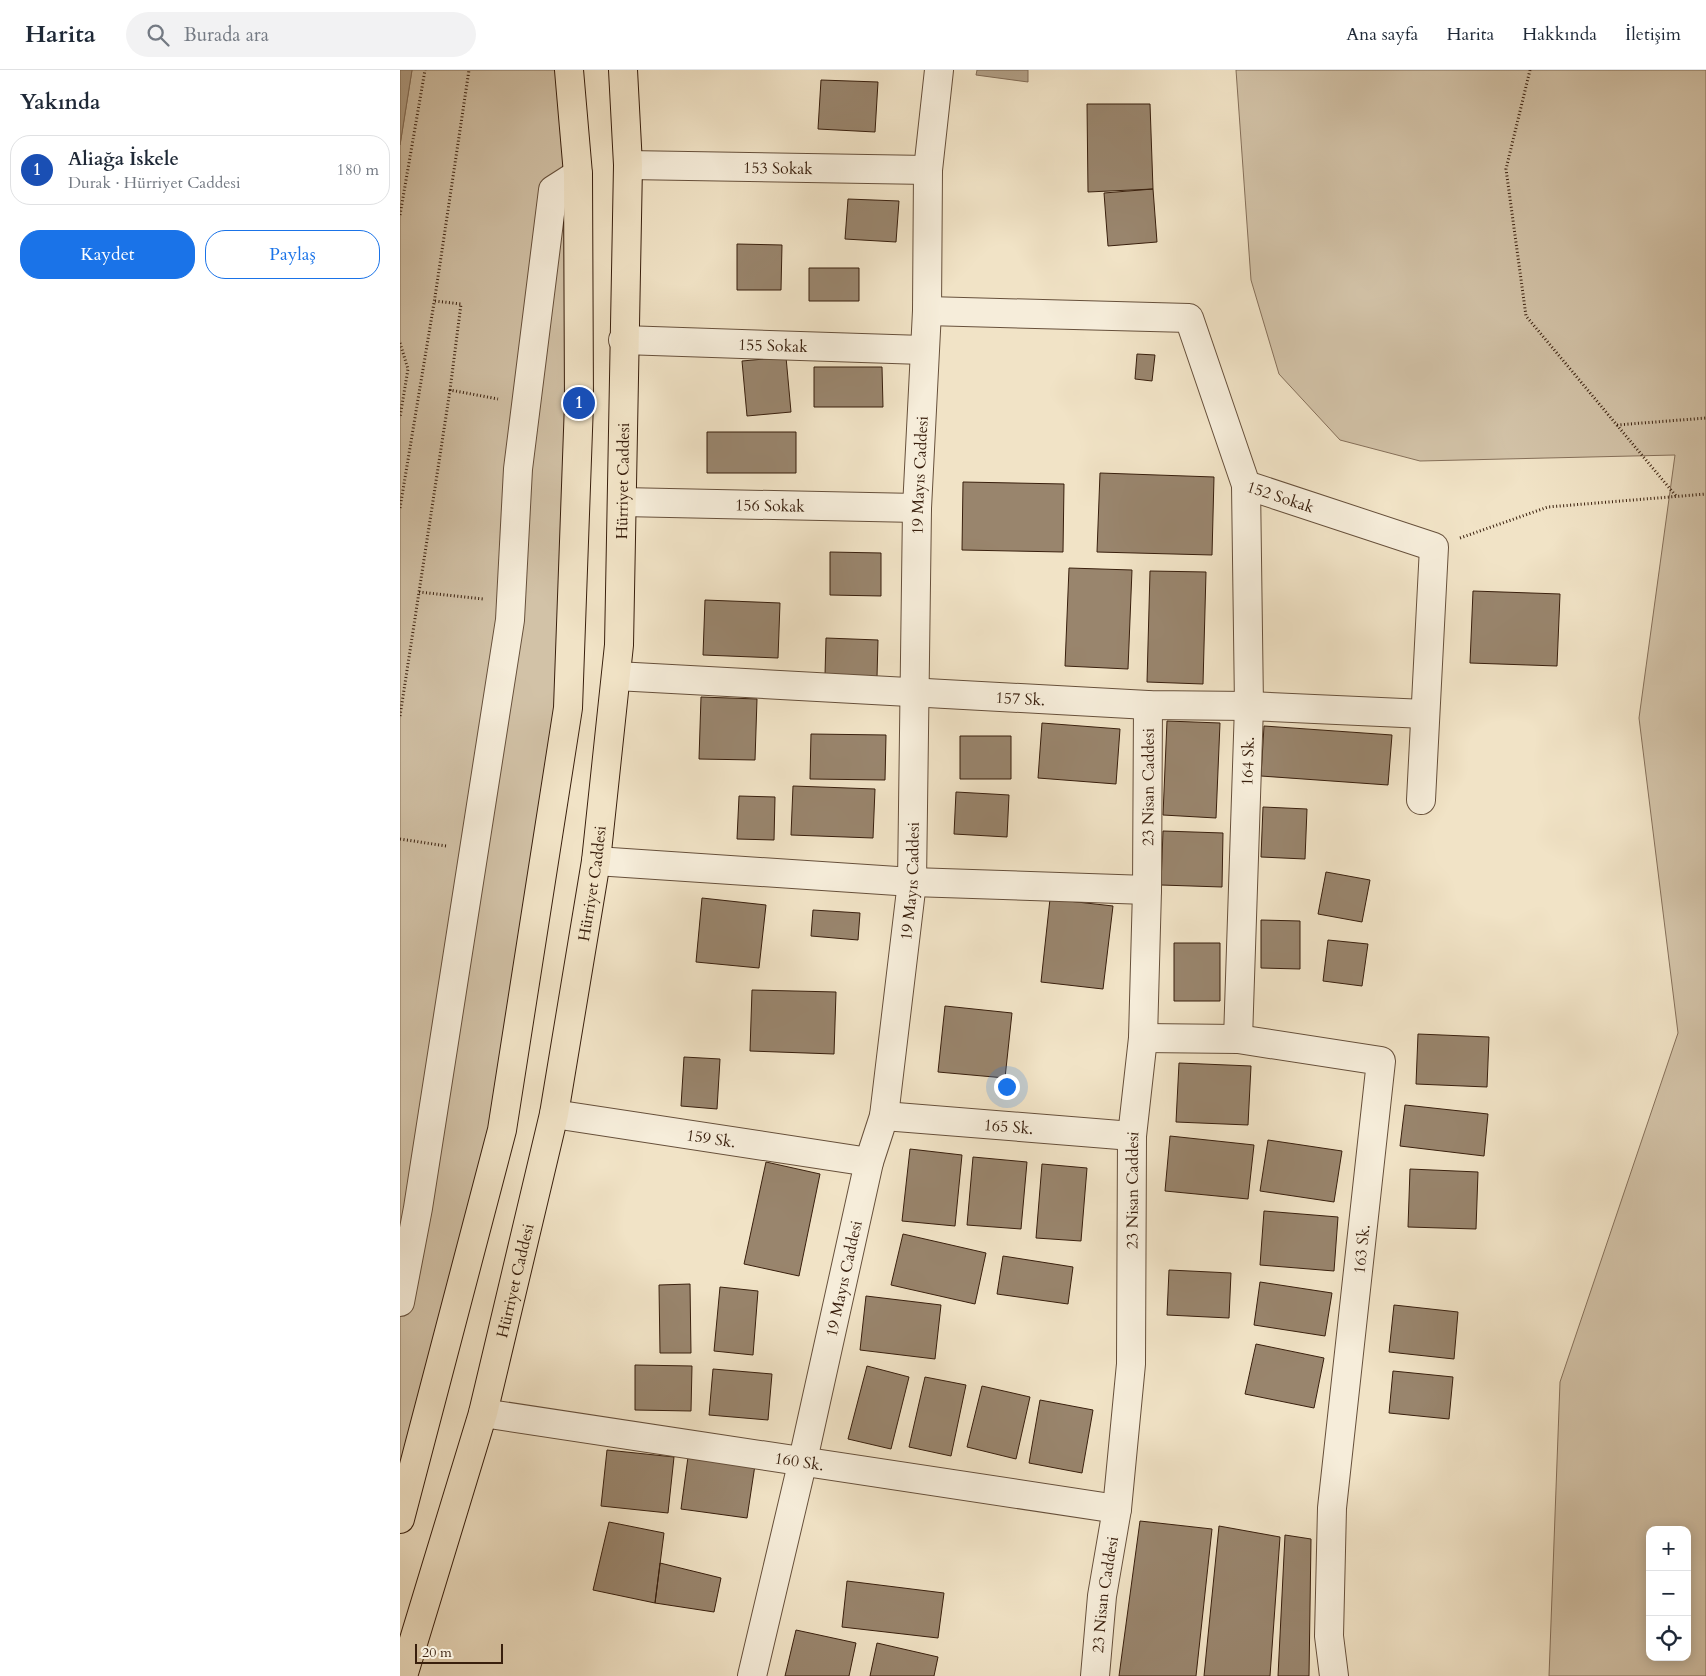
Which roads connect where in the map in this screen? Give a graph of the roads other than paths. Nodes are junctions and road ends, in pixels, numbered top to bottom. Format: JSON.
{"nodes":[{"id":1,"x":570,"y":70,"type":"edge"},
{"id":2,"x":622,"y":70,"type":"edge"},
{"id":3,"x":939,"y":70,"type":"edge"},
{"id":4,"x":628,"y":164,"type":"junction"},
{"id":5,"x":928,"y":170,"type":"junction"},
{"id":6,"x":578,"y":174,"type":"junction"},
{"id":7,"x":927,"y":311,"type":"junction"},
{"id":8,"x":623,"y":340,"type":"junction"},
{"id":9,"x":923,"y":350,"type":"junction"},
{"id":10,"x":1246,"y":484,"type":"junction"},
{"id":11,"x":622,"y":502,"type":"junction"},
{"id":12,"x":917,"y":508,"type":"junction"},
{"id":13,"x":616,"y":676,"type":"junction"},
{"id":14,"x":914,"y":692,"type":"junction"},
{"id":15,"x":1148,"y":704,"type":"junction"},
{"id":16,"x":1249,"y":706,"type":"junction"},
{"id":17,"x":1425,"y":714,"type":"junction"},
{"id":18,"x":1421,"y":800,"type":"dead end"},
{"id":19,"x":596,"y":861,"type":"junction"},
{"id":20,"x":912,"y":882,"type":"junction"},
{"id":21,"x":1147,"y":890,"type":"junction"},
{"id":22,"x":1143,"y":1038,"type":"junction"},
{"id":23,"x":1238,"y":1039,"type":"junction"},
{"id":24,"x":554,"y":1114,"type":"junction"},
{"id":25,"x":884,"y":1116,"type":"junction"},
{"id":26,"x":1132,"y":1136,"type":"junction"},
{"id":27,"x":868,"y":1162,"type":"junction"},
{"id":28,"x":400,"y":1302,"type":"edge"},
{"id":29,"x":483,"y":1412,"type":"junction"},
{"id":30,"x":803,"y":1460,"type":"junction"},
{"id":31,"x":1117,"y":1509,"type":"junction"},
{"id":32,"x":400,"y":1519,"type":"edge"},
{"id":33,"x":403,"y":1676,"type":"edge"},
{"id":34,"x":752,"y":1676,"type":"edge"},
{"id":35,"x":1095,"y":1676,"type":"edge"},
{"id":36,"x":1334,"y":1676,"type":"edge"}],
"edges":[{"from":1,"to":6,"type":"highway"},
{"from":2,"to":4,"type":"highway","name":"Hürriyet Caddesi"},
{"from":3,"to":5,"type":"street","name":"19 Mayıs Caddesi"},
{"from":4,"to":5,"type":"street","name":"153 Sokak"},
{"from":4,"to":8,"type":"highway","name":"Hürriyet Caddesi"},
{"from":5,"to":7,"type":"street","name":"19 Mayıs Caddesi"},
{"from":6,"to":28,"type":"street"},
{"from":6,"to":32,"type":"highway"},
{"from":7,"to":9,"type":"street","name":"19 Mayıs Caddesi"},
{"from":7,"to":10,"type":"street","name":"152 Sokak"},
{"from":8,"to":9,"type":"street","name":"155 Sokak"},
{"from":8,"to":11,"type":"highway","name":"Hürriyet Caddesi"},
{"from":9,"to":12,"type":"street","name":"19 Mayıs Caddesi"},
{"from":10,"to":16,"type":"street","name":"164 Sk."},
{"from":10,"to":17,"type":"street","name":"152 Sokak"},
{"from":11,"to":12,"type":"street","name":"156 Sokak"},
{"from":11,"to":13,"type":"highway","name":"Hürriyet Caddesi"},
{"from":12,"to":14,"type":"street","name":"19 Mayıs Caddesi"},
{"from":13,"to":14,"type":"street","name":"157 Sk."},
{"from":13,"to":19,"type":"highway","name":"Hürriyet Caddesi"},
{"from":14,"to":15,"type":"street","name":"157 Sk."},
{"from":14,"to":20,"type":"street","name":"19 Mayıs Caddesi"},
{"from":15,"to":16,"type":"street","name":"157 Sk."},
{"from":15,"to":21,"type":"street","name":"23 Nisan Caddesi"},
{"from":16,"to":17,"type":"street","name":"157 Sk."},
{"from":16,"to":23,"type":"street","name":"164 Sk."},
{"from":17,"to":18,"type":"street"},
{"from":19,"to":20,"type":"street"},
{"from":19,"to":24,"type":"highway","name":"Hürriyet Caddesi"},
{"from":20,"to":21,"type":"street"},
{"from":20,"to":25,"type":"street","name":"19 Mayıs Caddesi"},
{"from":21,"to":22,"type":"street","name":"23 Nisan Caddesi"},
{"from":22,"to":23,"type":"street","name":"163 Sk."},
{"from":22,"to":26,"type":"street","name":"23 Nisan Caddesi"},
{"from":23,"to":36,"type":"street","name":"163 Sk."},
{"from":24,"to":27,"type":"street","name":"159 Sk."},
{"from":24,"to":29,"type":"highway","name":"Hürriyet Caddesi"},
{"from":25,"to":26,"type":"street","name":"165 Sk."},
{"from":25,"to":27,"type":"street","name":"19 Mayıs Caddesi"},
{"from":26,"to":31,"type":"street","name":"23 Nisan Caddesi"},
{"from":27,"to":30,"type":"street","name":"19 Mayıs Caddesi"},
{"from":29,"to":30,"type":"street","name":"160 Sk."},
{"from":29,"to":33,"type":"highway","name":"Hürriyet Caddesi"},
{"from":30,"to":31,"type":"street","name":"160 Sk."},
{"from":30,"to":34,"type":"street","name":"19 Mayıs Caddesi"},
{"from":31,"to":35,"type":"street","name":"23 Nisan Caddesi"}]}
